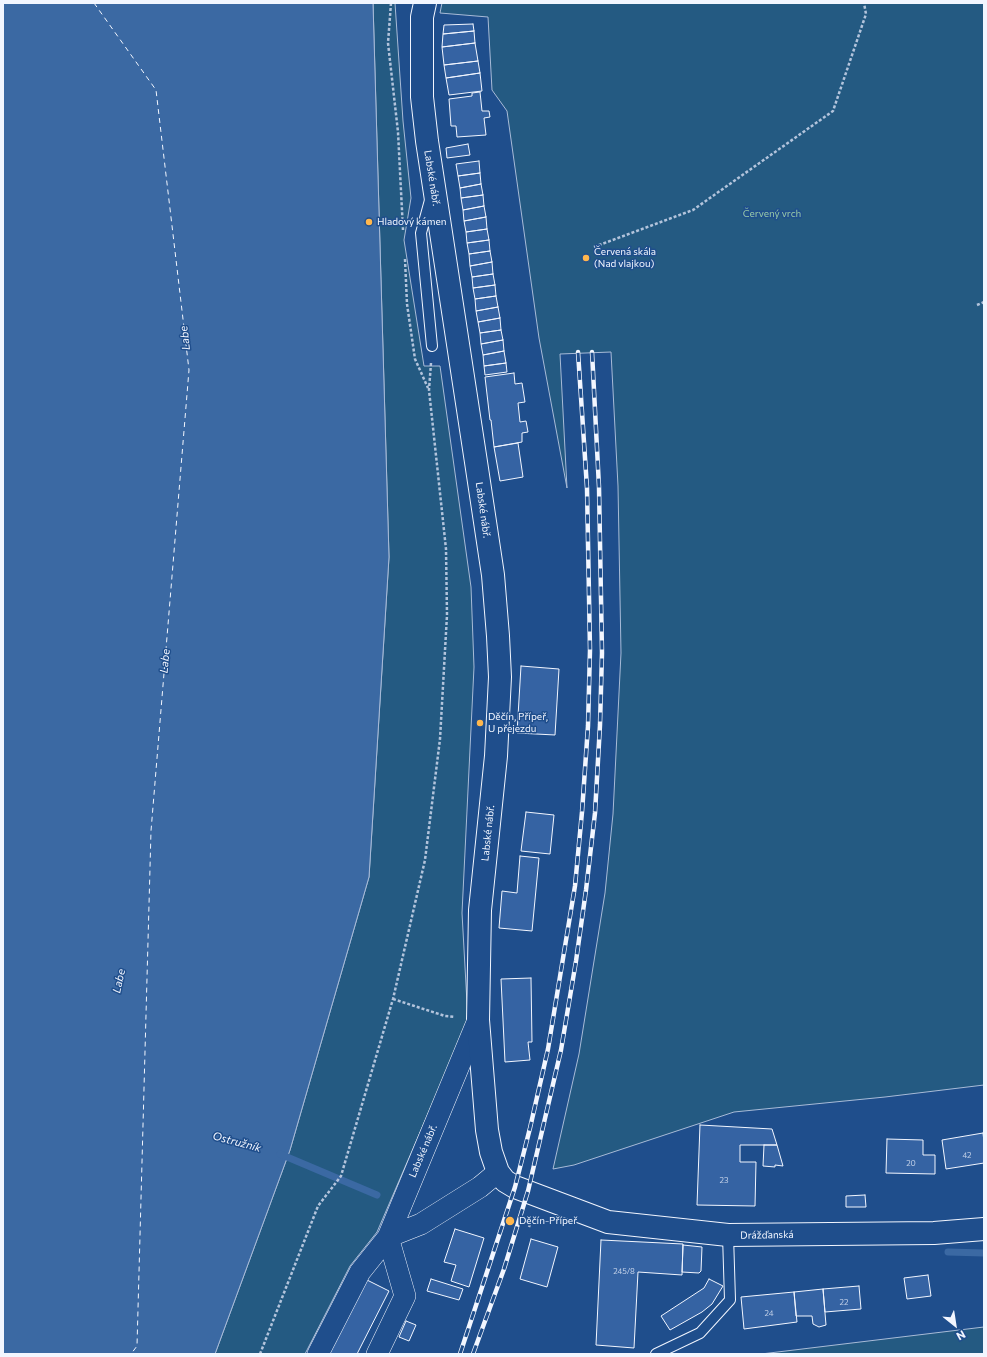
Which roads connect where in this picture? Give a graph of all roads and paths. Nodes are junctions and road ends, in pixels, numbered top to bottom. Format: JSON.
{"nodes":[{"id":1,"x":391,"y":3,"type":"edge"},
{"id":2,"x":864,"y":3,"type":"edge"},
{"id":3,"x":421,"y":8,"type":"edge"},
{"id":4,"x":434,"y":189,"type":"junction"},
{"id":5,"x":404,"y":237,"type":"dead end"},
{"id":6,"x":594,"y":247,"type":"dead end"},
{"id":7,"x":404,"y":252,"type":"dead end"},
{"id":8,"x":984,"y":302,"type":"edge"},
{"id":9,"x":977,"y":305,"type":"dead end"},
{"id":10,"x":432,"y":346,"type":"joint"},
{"id":11,"x":429,"y":390,"type":"junction"},
{"id":12,"x":393,"y":999,"type":"junction"},
{"id":13,"x":445,"y":1016,"type":"dead end"},
{"id":14,"x":478,"y":1020,"type":"junction"},
{"id":15,"x":498,"y":1172,"type":"junction"},
{"id":16,"x":554,"y":1201,"type":"joint"},
{"id":17,"x":984,"y":1229,"type":"edge"},
{"id":18,"x":728,"y":1235,"type":"junction"},
{"id":19,"x":388,"y":1237,"type":"junction"},
{"id":20,"x":260,"y":1354,"type":"edge"},
{"id":21,"x":318,"y":1354,"type":"edge"},
{"id":22,"x":377,"y":1354,"type":"edge"},
{"id":23,"x":656,"y":1354,"type":"edge"}],
"edges":[{"from":1,"to":5,"type":"path"},
{"from":2,"to":6,"type":"path"},
{"from":3,"to":4,"type":"street","name":"Labské nábř."},
{"from":4,"to":10,"type":"lane"},
{"from":4,"to":14,"type":"street","name":"Labské nábř."},
{"from":7,"to":11,"type":"path"},
{"from":8,"to":9,"type":"path"},
{"from":10,"to":11,"type":"path"},
{"from":11,"to":12,"type":"path"},
{"from":12,"to":13,"type":"path"},
{"from":12,"to":20,"type":"path"},
{"from":14,"to":15,"type":"street","name":"Labské nábř."},
{"from":14,"to":19,"type":"street","name":"Labské nábř."},
{"from":15,"to":16,"type":"street","name":"Labské nábř."},
{"from":15,"to":19,"type":"street","name":"Labské nábř."},
{"from":16,"to":18,"type":"street","name":"Drážďanská"},
{"from":17,"to":18,"type":"street","name":"Drážďanská"},
{"from":18,"to":23,"type":"lane"},
{"from":19,"to":21,"type":"street","name":"Labské nábř."},
{"from":19,"to":22,"type":"street"}]}
